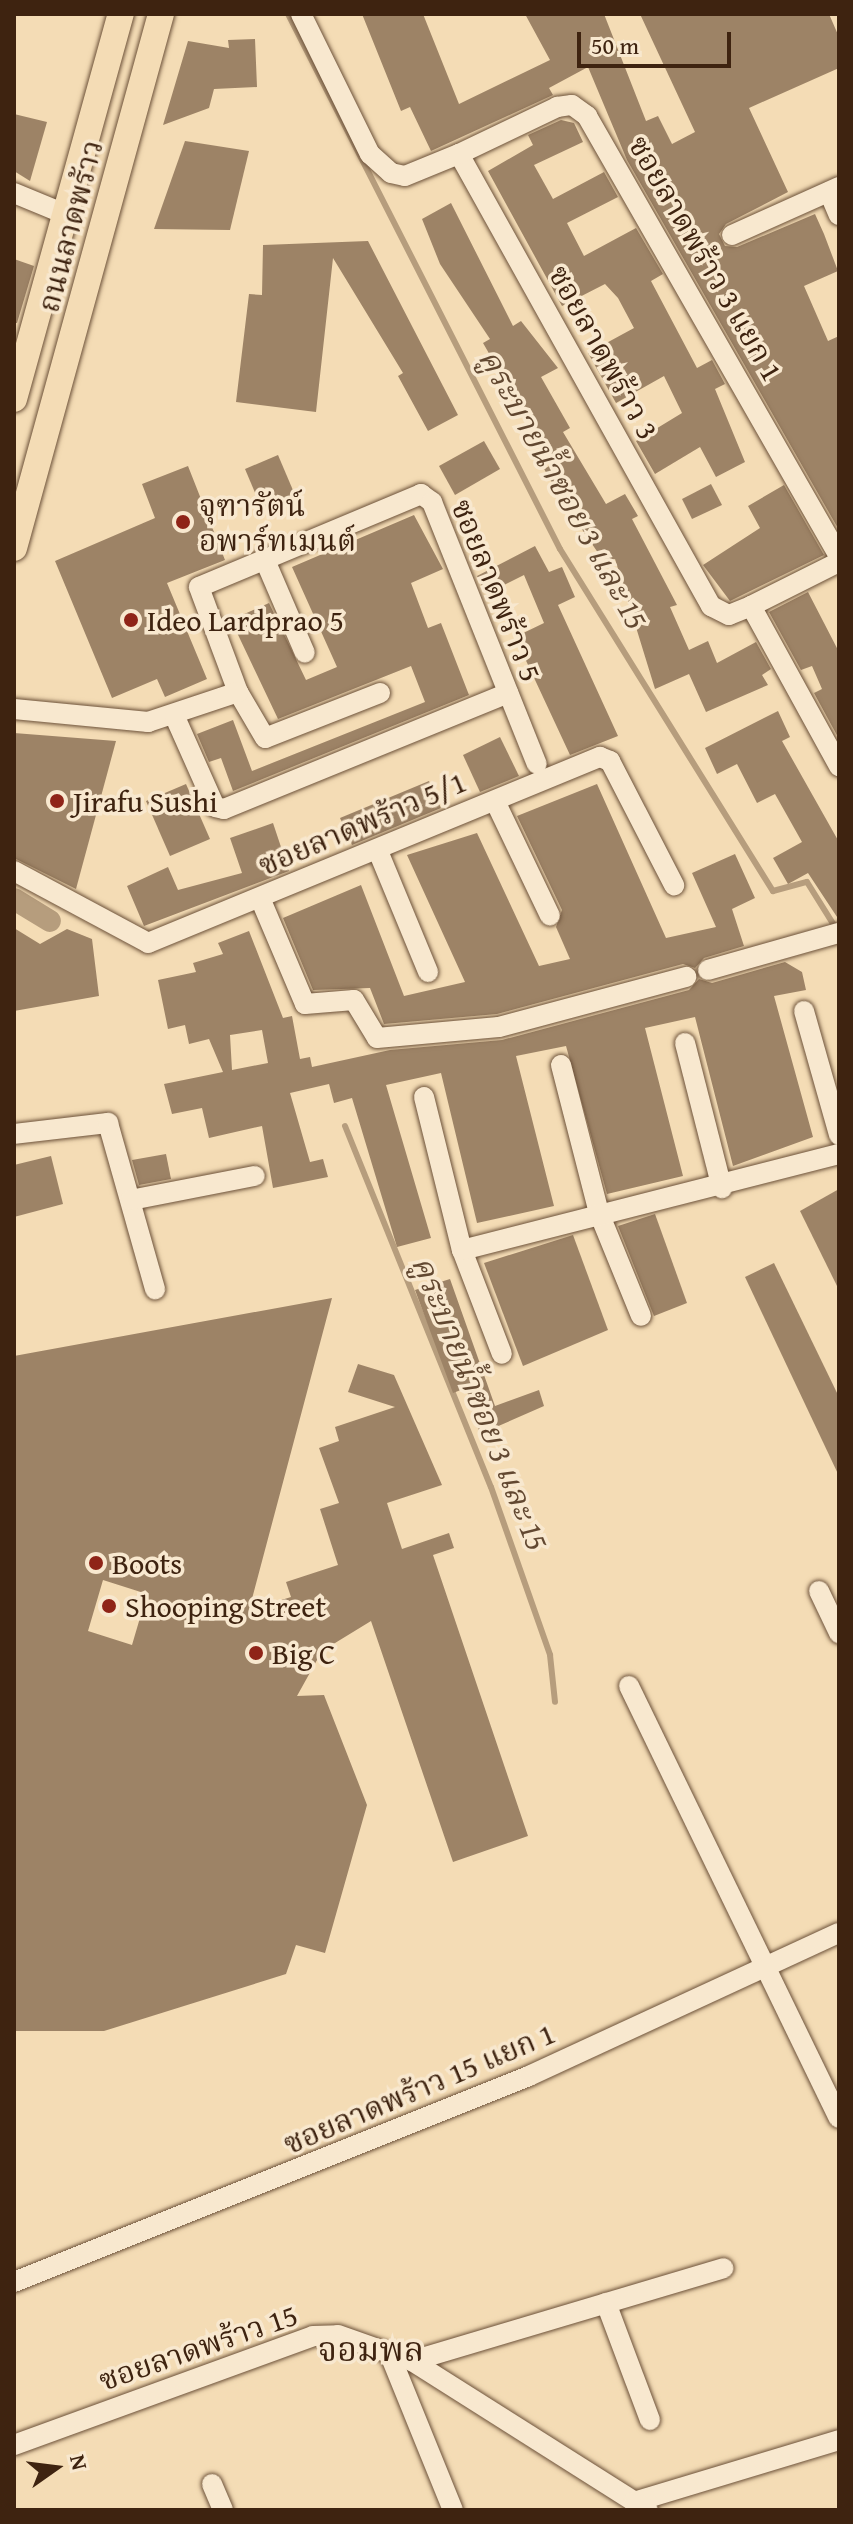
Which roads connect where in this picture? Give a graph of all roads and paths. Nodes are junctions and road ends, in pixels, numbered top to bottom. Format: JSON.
{"nodes":[{"id":1,"x":121,"y":14,"type":"edge"},
{"id":2,"x":161,"y":14,"type":"edge"},
{"id":3,"x":301,"y":14,"type":"edge"},
{"id":4,"x":459,"y":154,"type":"junction"},
{"id":5,"x":834,"y":189,"type":"edge"},
{"id":6,"x":14,"y":193,"type":"edge"},
{"id":7,"x":65,"y":214,"type":"junction"},
{"id":8,"x":839,"y":215,"type":"edge"},
{"id":9,"x":732,"y":235,"type":"dead end"},
{"id":10,"x":14,"y":399,"type":"edge"},
{"id":11,"x":14,"y":548,"type":"edge"},
{"id":12,"x":264,"y":558,"type":"junction"},
{"id":13,"x":839,"y":559,"type":"edge"},
{"id":14,"x":751,"y":606,"type":"junction"},
{"id":15,"x":305,"y":653,"type":"dead end"},
{"id":16,"x":238,"y":692,"type":"junction"},
{"id":17,"x":380,"y":693,"type":"dead end"},
{"id":18,"x":508,"y":693,"type":"junction"},
{"id":19,"x":14,"y":709,"type":"edge"},
{"id":20,"x":175,"y":717,"type":"junction"},
{"id":21,"x":537,"y":764,"type":"dead end"},
{"id":22,"x":839,"y":766,"type":"edge"},
{"id":23,"x":495,"y":801,"type":"junction"},
{"id":24,"x":378,"y":851,"type":"junction"},
{"id":25,"x":14,"y":871,"type":"edge"},
{"id":26,"x":674,"y":885,"type":"dead end"},
{"id":27,"x":260,"y":898,"type":"junction"},
{"id":28,"x":550,"y":916,"type":"dead end"},
{"id":29,"x":837,"y":933,"type":"edge"},
{"id":30,"x":708,"y":970,"type":"dead end"},
{"id":31,"x":428,"y":972,"type":"dead end"},
{"id":32,"x":686,"y":977,"type":"dead end"},
{"id":33,"x":804,"y":1011,"type":"dead end"},
{"id":34,"x":685,"y":1043,"type":"dead end"},
{"id":35,"x":561,"y":1065,"type":"dead end"},
{"id":36,"x":424,"y":1097,"type":"dead end"},
{"id":37,"x":14,"y":1134,"type":"edge"},
{"id":38,"x":839,"y":1135,"type":"edge"},
{"id":39,"x":839,"y":1154,"type":"edge"},
{"id":40,"x":255,"y":1176,"type":"dead end"},
{"id":41,"x":722,"y":1188,"type":"junction"},
{"id":42,"x":131,"y":1200,"type":"junction"},
{"id":43,"x":599,"y":1213,"type":"junction"},
{"id":44,"x":462,"y":1250,"type":"junction"},
{"id":45,"x":155,"y":1289,"type":"dead end"},
{"id":46,"x":641,"y":1316,"type":"dead end"},
{"id":47,"x":502,"y":1354,"type":"dead end"},
{"id":48,"x":819,"y":1591,"type":"dead end"},
{"id":49,"x":839,"y":1633,"type":"edge"},
{"id":50,"x":629,"y":1686,"type":"dead end"},
{"id":51,"x":839,"y":1933,"type":"edge"},
{"id":52,"x":767,"y":1968,"type":"junction"},
{"id":53,"x":839,"y":2118,"type":"edge"},
{"id":54,"x":723,"y":2268,"type":"dead end"},
{"id":55,"x":14,"y":2282,"type":"edge"},
{"id":56,"x":606,"y":2303,"type":"junction"},
{"id":57,"x":390,"y":2355,"type":"junction"},
{"id":58,"x":412,"y":2361,"type":"junction"},
{"id":59,"x":650,"y":2420,"type":"dead end"},
{"id":60,"x":839,"y":2440,"type":"edge"},
{"id":61,"x":14,"y":2445,"type":"edge"},
{"id":62,"x":212,"y":2484,"type":"dead end"},
{"id":63,"x":641,"y":2506,"type":"edge"},
{"id":64,"x":223,"y":2510,"type":"edge"},
{"id":65,"x":453,"y":2510,"type":"edge"}],
"edges":[{"from":1,"to":7,"type":"main road","name":"ถนนลาดพร้าว"},
{"from":2,"to":11,"type":"main road","name":"ถนนลาดพร้าว"},
{"from":3,"to":4,"type":"street"},
{"from":4,"to":13,"type":"street","name":"ซอยลาดพร้าว 3 แยก 1"},
{"from":4,"to":14,"type":"street","name":"ซอยลาดพร้าว 3"},
{"from":5,"to":8,"type":"street"},
{"from":5,"to":9,"type":"street"},
{"from":6,"to":7,"type":"street"},
{"from":7,"to":10,"type":"main road","name":"ถนนลาดพร้าว"},
{"from":12,"to":15,"type":"street"},
{"from":12,"to":16,"type":"street","name":"ซอยลาดพร้าว 5"},
{"from":12,"to":18,"type":"street","name":"ซอยลาดพร้าว 5"},
{"from":13,"to":14,"type":"street"},
{"from":14,"to":22,"type":"street"},
{"from":16,"to":17,"type":"street"},
{"from":16,"to":20,"type":"street"},
{"from":18,"to":20,"type":"street"},
{"from":18,"to":21,"type":"street","name":"ซอยลาดพร้าว 5"},
{"from":19,"to":20,"type":"street"},
{"from":23,"to":24,"type":"street","name":"ซอยลาดพร้าว 5/1"},
{"from":23,"to":26,"type":"street","name":"ซอยลาดพร้าว 5/1"},
{"from":23,"to":28,"type":"street"},
{"from":24,"to":27,"type":"street","name":"ซอยลาดพร้าว 5/1"},
{"from":24,"to":31,"type":"street"},
{"from":25,"to":27,"type":"street","name":"ซอยลาดพร้าว 5/1"},
{"from":27,"to":32,"type":"street"},
{"from":29,"to":30,"type":"street"},
{"from":33,"to":38,"type":"street"},
{"from":34,"to":41,"type":"street"},
{"from":35,"to":43,"type":"street"},
{"from":36,"to":44,"type":"street"},
{"from":37,"to":42,"type":"street"},
{"from":39,"to":41,"type":"street"},
{"from":40,"to":42,"type":"street"},
{"from":41,"to":43,"type":"street"},
{"from":42,"to":45,"type":"street"},
{"from":43,"to":44,"type":"street"},
{"from":43,"to":46,"type":"street"},
{"from":44,"to":47,"type":"street"},
{"from":48,"to":49,"type":"street"},
{"from":50,"to":52,"type":"street"},
{"from":51,"to":52,"type":"street","name":"ซอยลาดพร้าว 15 แยก 1"},
{"from":52,"to":53,"type":"street"},
{"from":52,"to":55,"type":"street","name":"ซอยลาดพร้าว 15 แยก 1"},
{"from":54,"to":56,"type":"street"},
{"from":56,"to":58,"type":"street"},
{"from":56,"to":59,"type":"street"},
{"from":57,"to":58,"type":"street","name":"ซอยลาดพร้าว 15"},
{"from":57,"to":61,"type":"street","name":"ซอยลาดพร้าว 15"},
{"from":57,"to":65,"type":"street"},
{"from":58,"to":63,"type":"street","name":"ซอยลาดพร้าว 15"},
{"from":60,"to":63,"type":"street"},
{"from":62,"to":64,"type":"street"}]}
